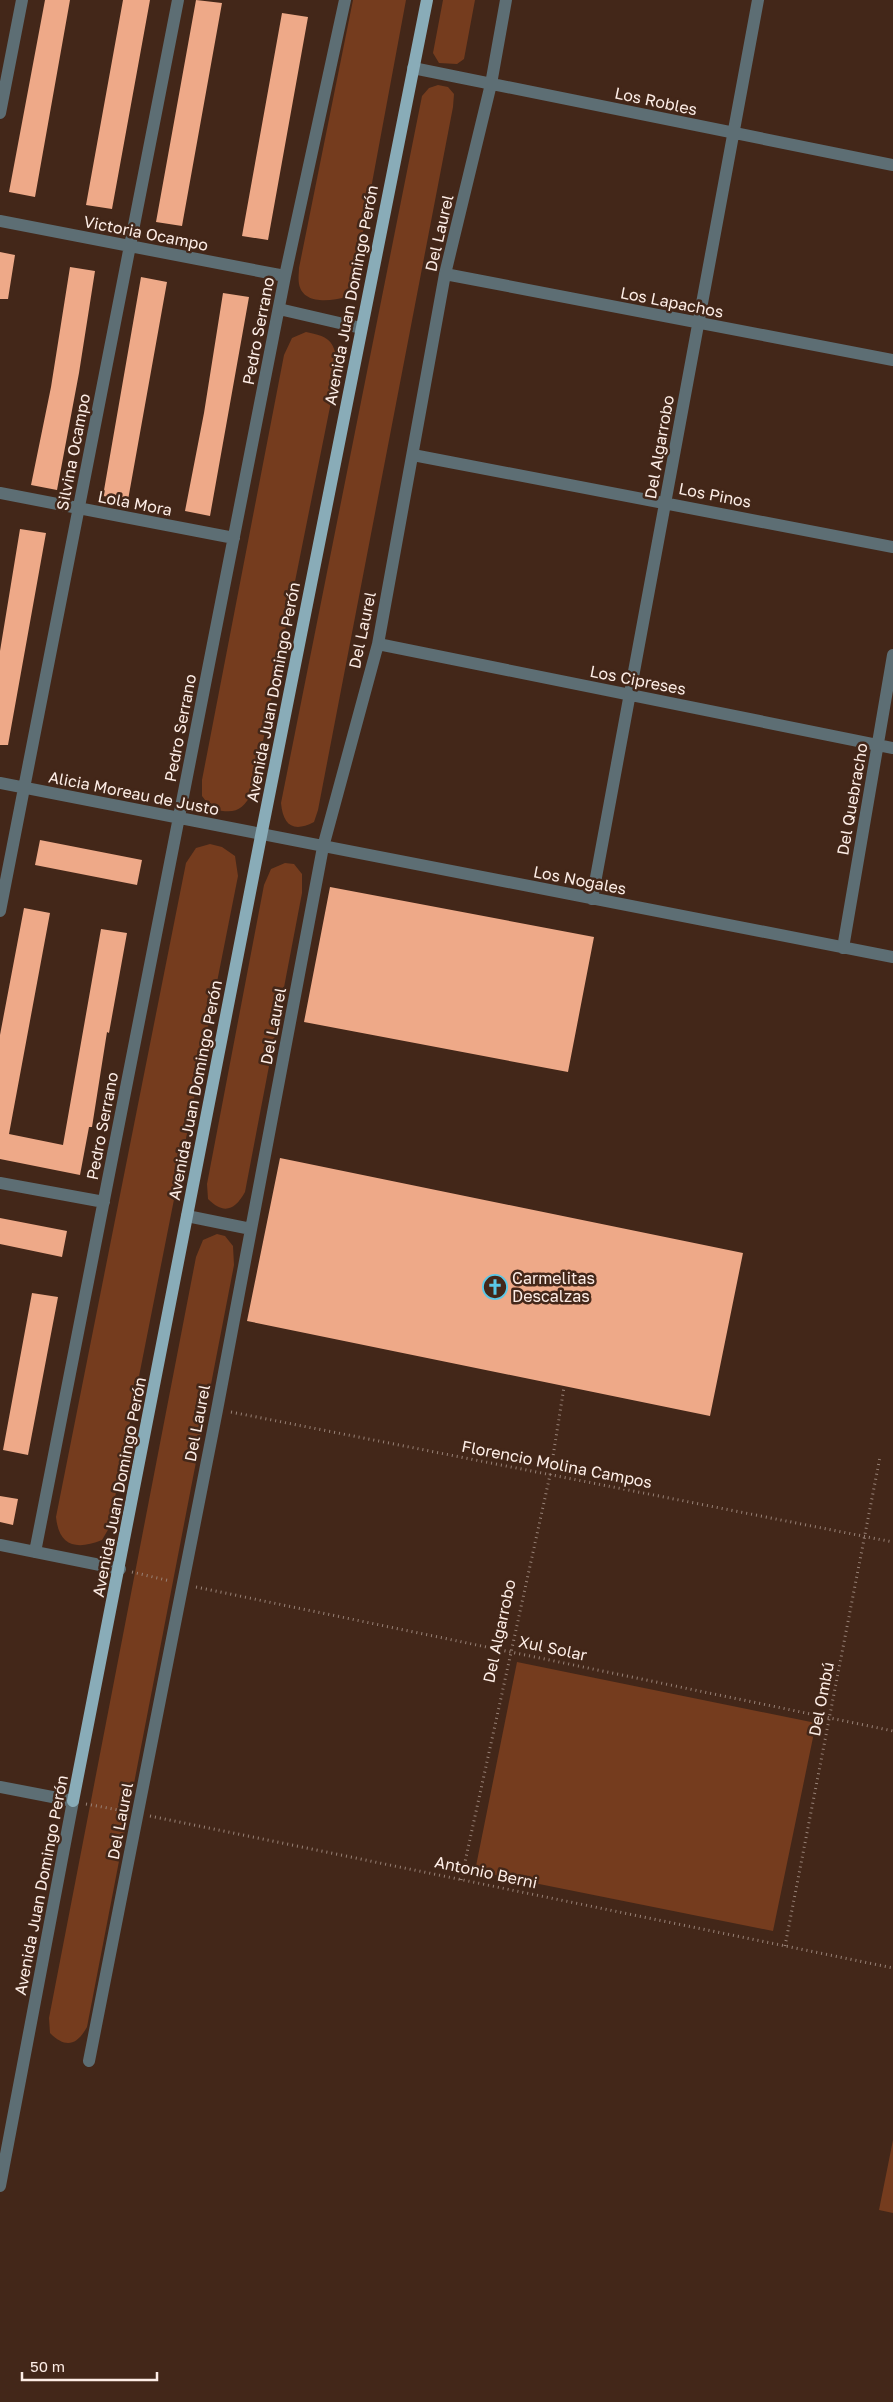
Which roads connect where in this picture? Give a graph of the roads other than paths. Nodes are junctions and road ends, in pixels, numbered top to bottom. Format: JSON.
{"nodes":[{"id":1,"x":22,"y":0,"type":"edge"},
{"id":2,"x":178,"y":0,"type":"edge"},
{"id":3,"x":345,"y":0,"type":"edge"},
{"id":4,"x":426,"y":0,"type":"edge"},
{"id":5,"x":506,"y":0,"type":"edge"},
{"id":6,"x":758,"y":0,"type":"edge"},
{"id":7,"x":413,"y":68,"type":"junction"},
{"id":8,"x":491,"y":84,"type":"junction"},
{"id":9,"x":0,"y":113,"type":"edge"},
{"id":10,"x":733,"y":133,"type":"junction"},
{"id":11,"x":893,"y":165,"type":"edge"},
{"id":12,"x":0,"y":221,"type":"edge"},
{"id":13,"x":130,"y":246,"type":"junction"},
{"id":14,"x":446,"y":274,"type":"junction"},
{"id":15,"x":285,"y":276,"type":"junction"},
{"id":16,"x":279,"y":309,"type":"junction"},
{"id":17,"x":698,"y":323,"type":"junction"},
{"id":18,"x":362,"y":328,"type":"junction"},
{"id":19,"x":893,"y":360,"type":"edge"},
{"id":20,"x":413,"y":455,"type":"junction"},
{"id":21,"x":0,"y":493,"type":"edge"},
{"id":22,"x":665,"y":502,"type":"junction"},
{"id":23,"x":79,"y":508,"type":"junction"},
{"id":24,"x":234,"y":538,"type":"junction"},
{"id":25,"x":893,"y":547,"type":"edge"},
{"id":26,"x":378,"y":644,"type":"junction"},
{"id":27,"x":893,"y":655,"type":"edge"},
{"id":28,"x":630,"y":695,"type":"junction"},
{"id":29,"x":878,"y":745,"type":"junction"},
{"id":30,"x":893,"y":748,"type":"edge"},
{"id":31,"x":0,"y":783,"type":"edge"},
{"id":32,"x":24,"y":788,"type":"junction"},
{"id":33,"x":179,"y":819,"type":"junction"},
{"id":34,"x":261,"y":836,"type":"junction"},
{"id":35,"x":323,"y":847,"type":"junction"},
{"id":36,"x":592,"y":899,"type":"junction"},
{"id":37,"x":0,"y":911,"type":"edge"},
{"id":38,"x":843,"y":948,"type":"junction"},
{"id":39,"x":893,"y":957,"type":"edge"},
{"id":40,"x":0,"y":1182,"type":"edge"},
{"id":41,"x":104,"y":1202,"type":"junction"},
{"id":42,"x":188,"y":1216,"type":"junction"},
{"id":43,"x":251,"y":1229,"type":"junction"},
{"id":44,"x":0,"y":1545,"type":"edge"},
{"id":45,"x":35,"y":1552,"type":"junction"},
{"id":46,"x":120,"y":1569,"type":"junction"},
{"id":47,"x":0,"y":1787,"type":"edge"},
{"id":48,"x":73,"y":1801,"type":"junction"},
{"id":49,"x":89,"y":2061,"type":"dead end"},
{"id":50,"x":0,"y":2186,"type":"edge"}],
"edges":[{"from":1,"to":9,"type":"street"},
{"from":2,"to":13,"type":"street","name":"Silvina Ocampo"},
{"from":3,"to":15,"type":"street","name":"Pedro Serrano"},
{"from":4,"to":7,"type":"main road","name":"Avenida Juan Domingo Perón"},
{"from":5,"to":8,"type":"street","name":"Del Laurel"},
{"from":6,"to":10,"type":"street","name":"Del Algarrobo"},
{"from":7,"to":8,"type":"street","name":"Los Robles"},
{"from":7,"to":18,"type":"main road","name":"Avenida Juan Domingo Perón"},
{"from":8,"to":10,"type":"street","name":"Los Robles"},
{"from":8,"to":14,"type":"street","name":"Del Laurel"},
{"from":10,"to":11,"type":"street","name":"Los Robles"},
{"from":10,"to":17,"type":"street","name":"Del Algarrobo"},
{"from":12,"to":13,"type":"street","name":"Victoria Ocampo"},
{"from":13,"to":15,"type":"street","name":"Victoria Ocampo"},
{"from":13,"to":23,"type":"street","name":"Silvina Ocampo"},
{"from":14,"to":17,"type":"street","name":"Los Lapachos"},
{"from":14,"to":20,"type":"street","name":"Del Laurel"},
{"from":15,"to":16,"type":"street","name":"Pedro Serrano"},
{"from":16,"to":18,"type":"street"},
{"from":16,"to":24,"type":"street","name":"Pedro Serrano"},
{"from":17,"to":19,"type":"street","name":"Los Lapachos"},
{"from":17,"to":22,"type":"street","name":"Del Algarrobo"},
{"from":18,"to":34,"type":"main road","name":"Avenida Juan Domingo Perón"},
{"from":20,"to":22,"type":"street","name":"Los Pinos"},
{"from":20,"to":26,"type":"street","name":"Del Laurel"},
{"from":21,"to":23,"type":"street","name":"Lola Mora"},
{"from":22,"to":25,"type":"street","name":"Los Pinos"},
{"from":22,"to":28,"type":"street","name":"Del Algarrobo"},
{"from":23,"to":24,"type":"street","name":"Lola Mora"},
{"from":23,"to":32,"type":"street","name":"Silvina Ocampo"},
{"from":24,"to":33,"type":"street","name":"Pedro Serrano"},
{"from":26,"to":28,"type":"street","name":"Los Cipreses"},
{"from":26,"to":35,"type":"street","name":"Del Laurel"},
{"from":27,"to":29,"type":"street","name":"Del Quebracho"},
{"from":28,"to":29,"type":"street","name":"Los Cipreses"},
{"from":28,"to":36,"type":"street","name":"Del Algarrobo"},
{"from":29,"to":30,"type":"street","name":"Los Cipreses"},
{"from":29,"to":38,"type":"street","name":"Del Quebracho"},
{"from":31,"to":32,"type":"street","name":"Alicia Moreau de Justo"},
{"from":32,"to":33,"type":"street","name":"Alicia Moreau de Justo"},
{"from":32,"to":37,"type":"street","name":"Silvina Ocampo"},
{"from":33,"to":34,"type":"street","name":"Alicia Moreau de Justo"},
{"from":33,"to":41,"type":"street","name":"Pedro Serrano"},
{"from":34,"to":35,"type":"street","name":"Los Nogales"},
{"from":34,"to":42,"type":"main road","name":"Avenida Juan Domingo Perón"},
{"from":35,"to":36,"type":"street","name":"Los Nogales"},
{"from":35,"to":43,"type":"street","name":"Del Laurel"},
{"from":36,"to":38,"type":"street","name":"Los Nogales"},
{"from":38,"to":39,"type":"street","name":"Los Nogales"},
{"from":40,"to":41,"type":"street"},
{"from":41,"to":45,"type":"street","name":"Pedro Serrano"},
{"from":42,"to":43,"type":"street"},
{"from":42,"to":46,"type":"main road","name":"Avenida Juan Domingo Perón"},
{"from":43,"to":49,"type":"street","name":"Del Laurel"},
{"from":44,"to":45,"type":"street"},
{"from":45,"to":46,"type":"street"},
{"from":46,"to":48,"type":"main road","name":"Avenida Juan Domingo Perón"},
{"from":47,"to":48,"type":"street"},
{"from":48,"to":50,"type":"street","name":"Avenida Juan Domingo Perón"}]}
